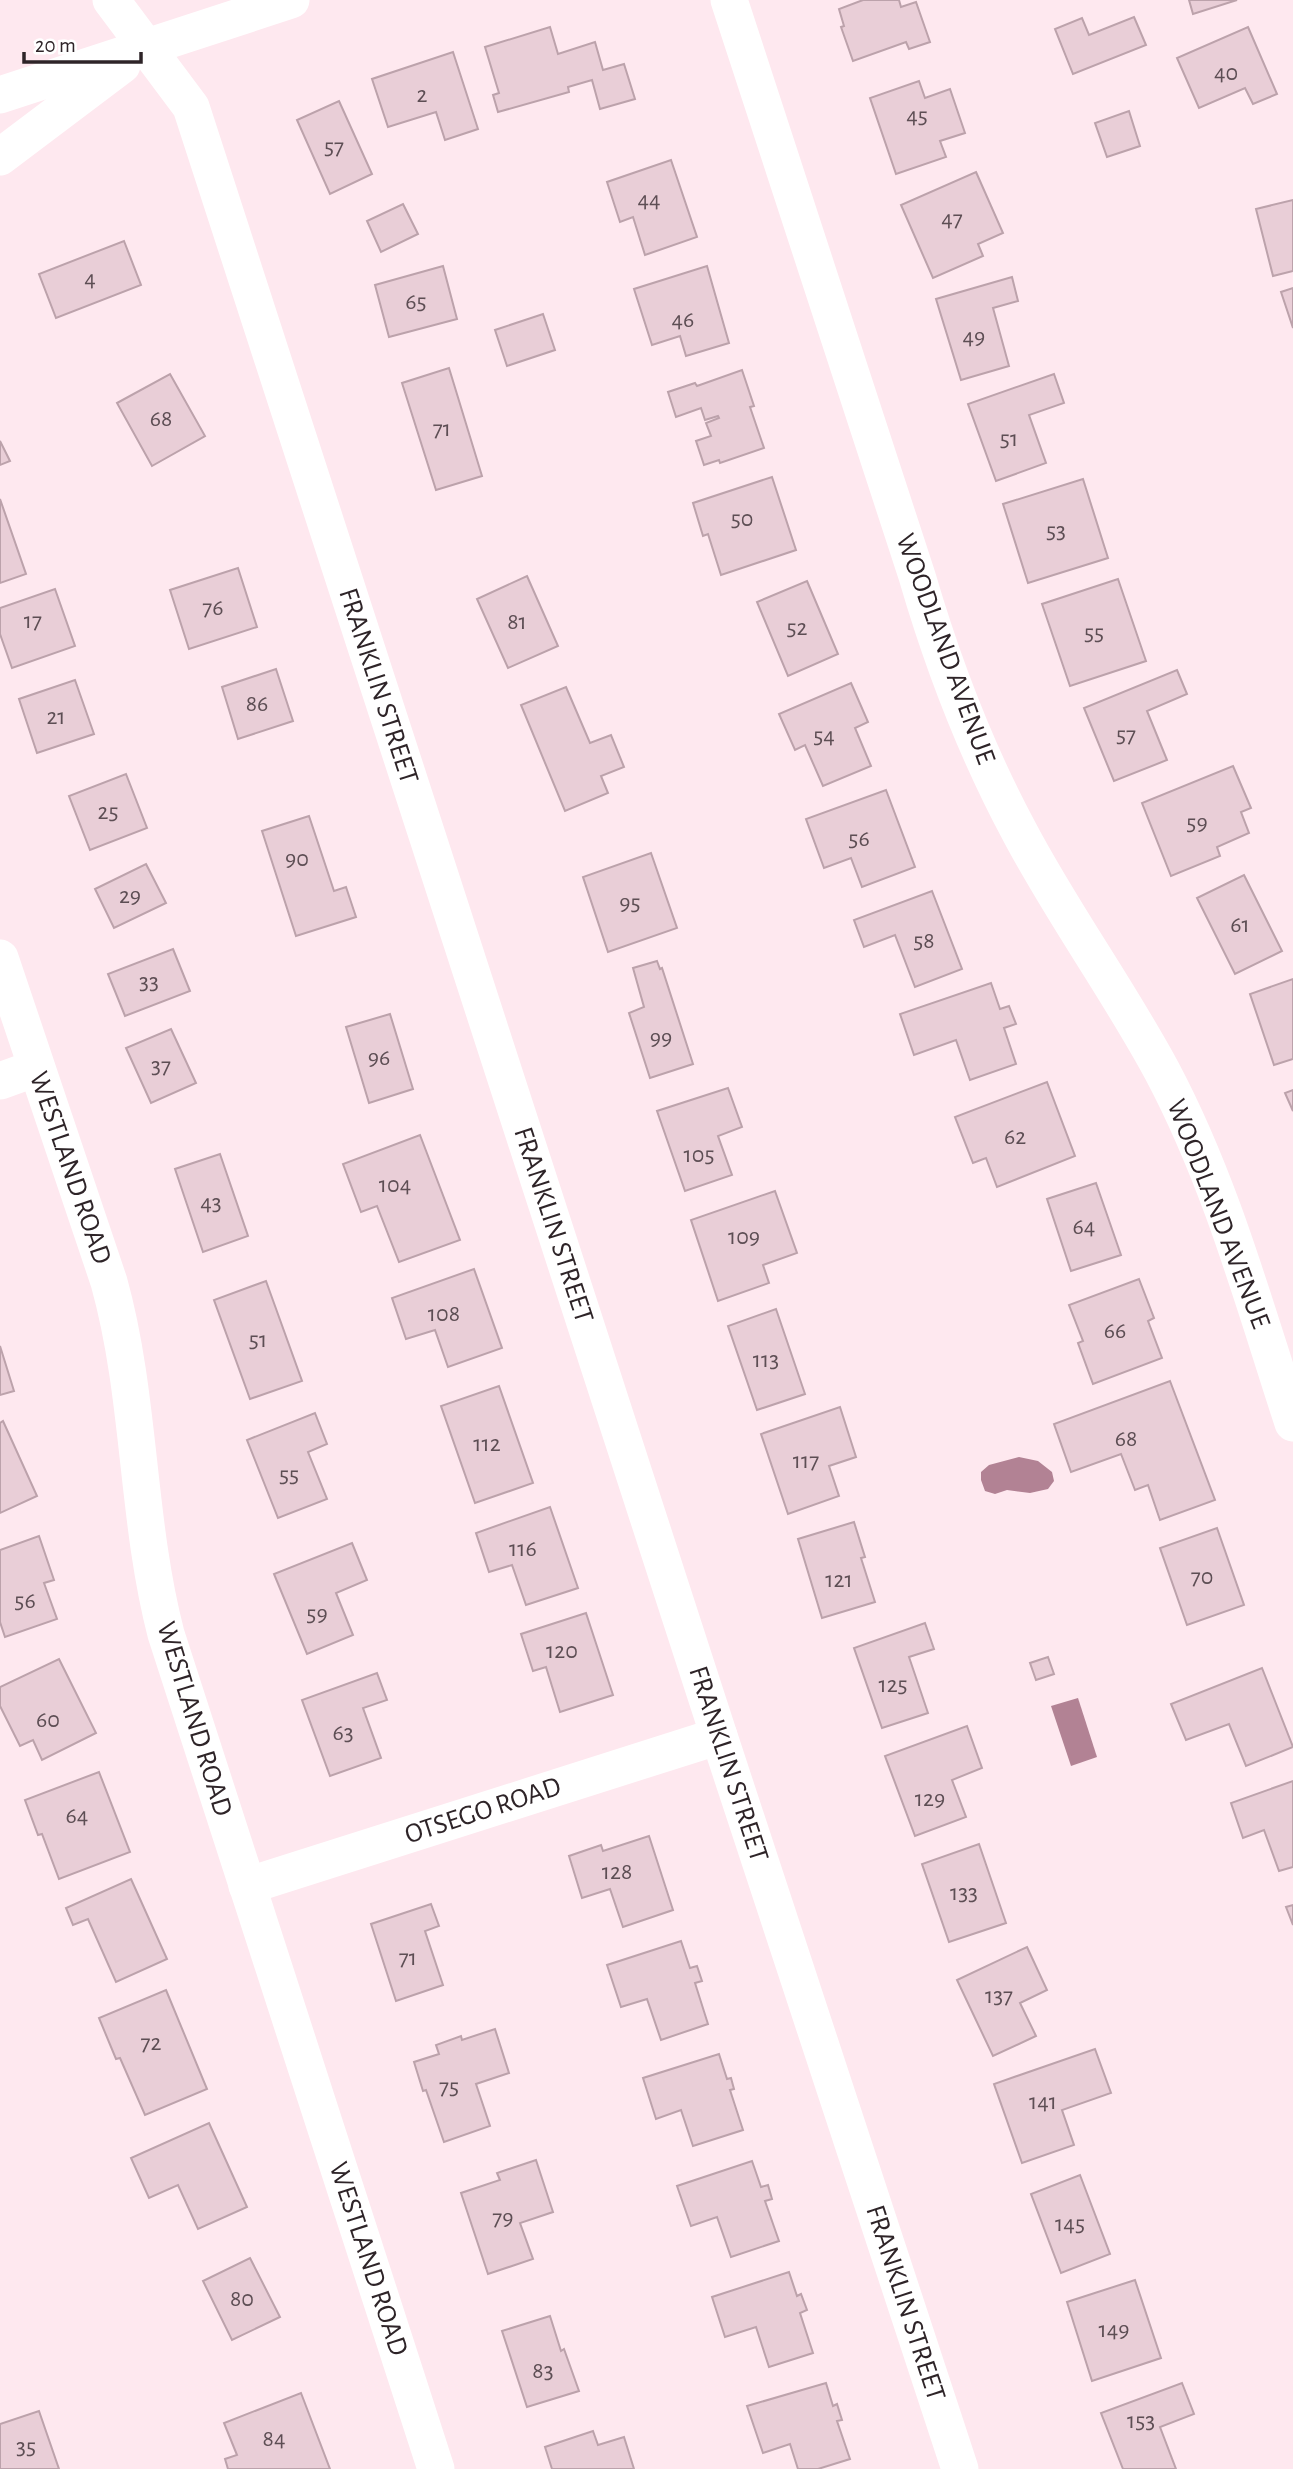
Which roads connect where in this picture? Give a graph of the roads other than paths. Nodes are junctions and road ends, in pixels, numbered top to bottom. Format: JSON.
{"nodes":[{"id":1,"x":111,"y":0,"type":"edge"},
{"id":2,"x":291,"y":0,"type":"edge"},
{"id":3,"x":729,"y":0,"type":"edge"},
{"id":4,"x":146,"y":47,"type":"junction"},
{"id":5,"x":0,"y":95,"type":"edge"},
{"id":6,"x":0,"y":157,"type":"edge"},
{"id":7,"x":0,"y":958,"type":"edge"},
{"id":8,"x":36,"y":1068,"type":"junction"},
{"id":9,"x":0,"y":1081,"type":"edge"},
{"id":10,"x":1293,"y":1423,"type":"edge"},
{"id":11,"x":719,"y":1736,"type":"junction"},
{"id":12,"x":247,"y":1886,"type":"junction"},
{"id":13,"x":436,"y":2469,"type":"edge"},
{"id":14,"x":960,"y":2469,"type":"edge"}],
"edges":[{"from":1,"to":4,"type":"street","name":"FRANKLIN STREET"},
{"from":2,"to":4,"type":"street"},
{"from":3,"to":10,"type":"street","name":"WOODLAND AVENUE"},
{"from":4,"to":5,"type":"street"},
{"from":4,"to":6,"type":"street"},
{"from":4,"to":11,"type":"street","name":"FRANKLIN STREET"},
{"from":7,"to":8,"type":"street","name":"WESTLAND ROAD"},
{"from":8,"to":9,"type":"street"},
{"from":8,"to":12,"type":"street","name":"WESTLAND ROAD"},
{"from":11,"to":12,"type":"street","name":"OTSEGO ROAD"},
{"from":11,"to":14,"type":"street","name":"FRANKLIN STREET"},
{"from":12,"to":13,"type":"street","name":"WESTLAND ROAD"}]}
